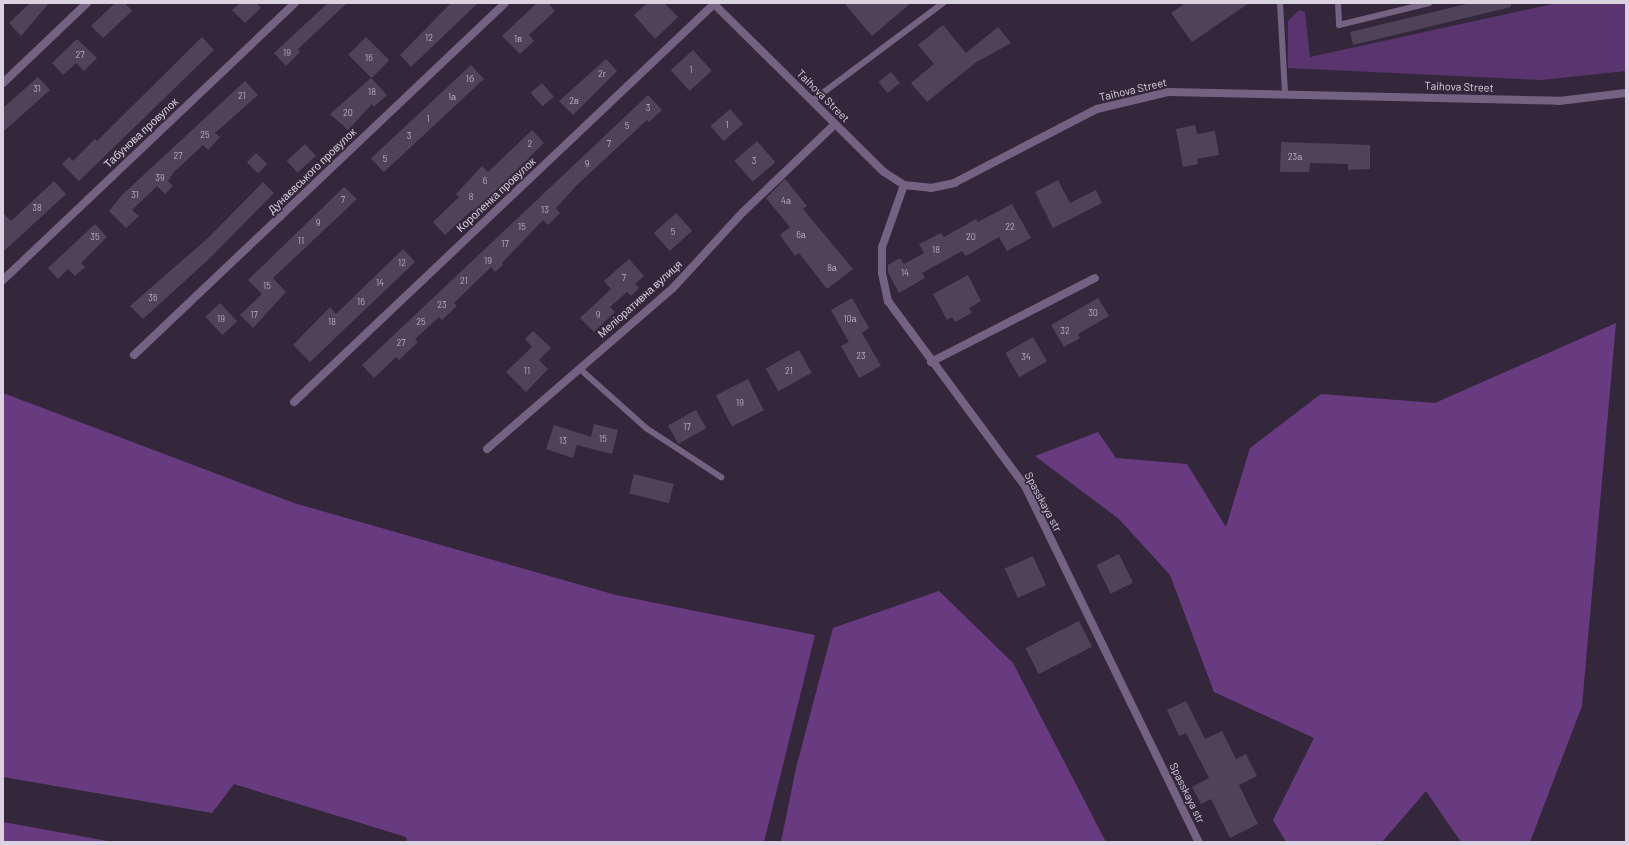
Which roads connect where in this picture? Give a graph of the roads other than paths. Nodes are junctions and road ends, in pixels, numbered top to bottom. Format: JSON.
{"nodes":[{"id":1,"x":87,"y":3,"type":"edge"},
{"id":2,"x":295,"y":3,"type":"edge"},
{"id":3,"x":505,"y":3,"type":"edge"},
{"id":4,"x":713,"y":3,"type":"edge"},
{"id":5,"x":943,"y":3,"type":"edge"},
{"id":6,"x":1280,"y":3,"type":"edge"},
{"id":7,"x":1338,"y":3,"type":"edge"},
{"id":8,"x":1429,"y":3,"type":"edge"},
{"id":9,"x":3,"y":83,"type":"edge"},
{"id":10,"x":1285,"y":93,"type":"junction"},
{"id":11,"x":1626,"y":93,"type":"edge"},
{"id":12,"x":812,"y":101,"type":"junction"},
{"id":13,"x":835,"y":124,"type":"junction"},
{"id":14,"x":904,"y":185,"type":"junction"},
{"id":15,"x":1095,"y":278,"type":"dead end"},
{"id":16,"x":3,"y":280,"type":"edge"},
{"id":17,"x":134,"y":355,"type":"dead end"},
{"id":18,"x":931,"y":362,"type":"junction"},
{"id":19,"x":580,"y":369,"type":"junction"},
{"id":20,"x":294,"y":402,"type":"dead end"},
{"id":21,"x":487,"y":449,"type":"dead end"},
{"id":22,"x":721,"y":477,"type":"dead end"},
{"id":23,"x":1199,"y":842,"type":"edge"}],
"edges":[{"from":1,"to":9,"type":"street"},
{"from":2,"to":16,"type":"street","name":"Табунова провулок"},
{"from":3,"to":17,"type":"street","name":"Дунаєвського провулок"},
{"from":4,"to":12,"type":"street","name":"Taihova Street"},
{"from":4,"to":20,"type":"street","name":"Короленка провулок"},
{"from":5,"to":12,"type":"lane"},
{"from":6,"to":10,"type":"lane"},
{"from":7,"to":8,"type":"lane"},
{"from":10,"to":11,"type":"street","name":"Taihova Street"},
{"from":10,"to":14,"type":"street","name":"Taihova Street"},
{"from":12,"to":13,"type":"street","name":"Taihova Street"},
{"from":13,"to":14,"type":"street","name":"Taihova Street"},
{"from":13,"to":19,"type":"street","name":"Меліоративна вулиця"},
{"from":14,"to":18,"type":"street","name":"Spasskaya str"},
{"from":15,"to":18,"type":"street"},
{"from":18,"to":23,"type":"street","name":"Spasskaya str"},
{"from":19,"to":21,"type":"street","name":"Меліоративна вулиця"},
{"from":19,"to":22,"type":"lane"}]}
